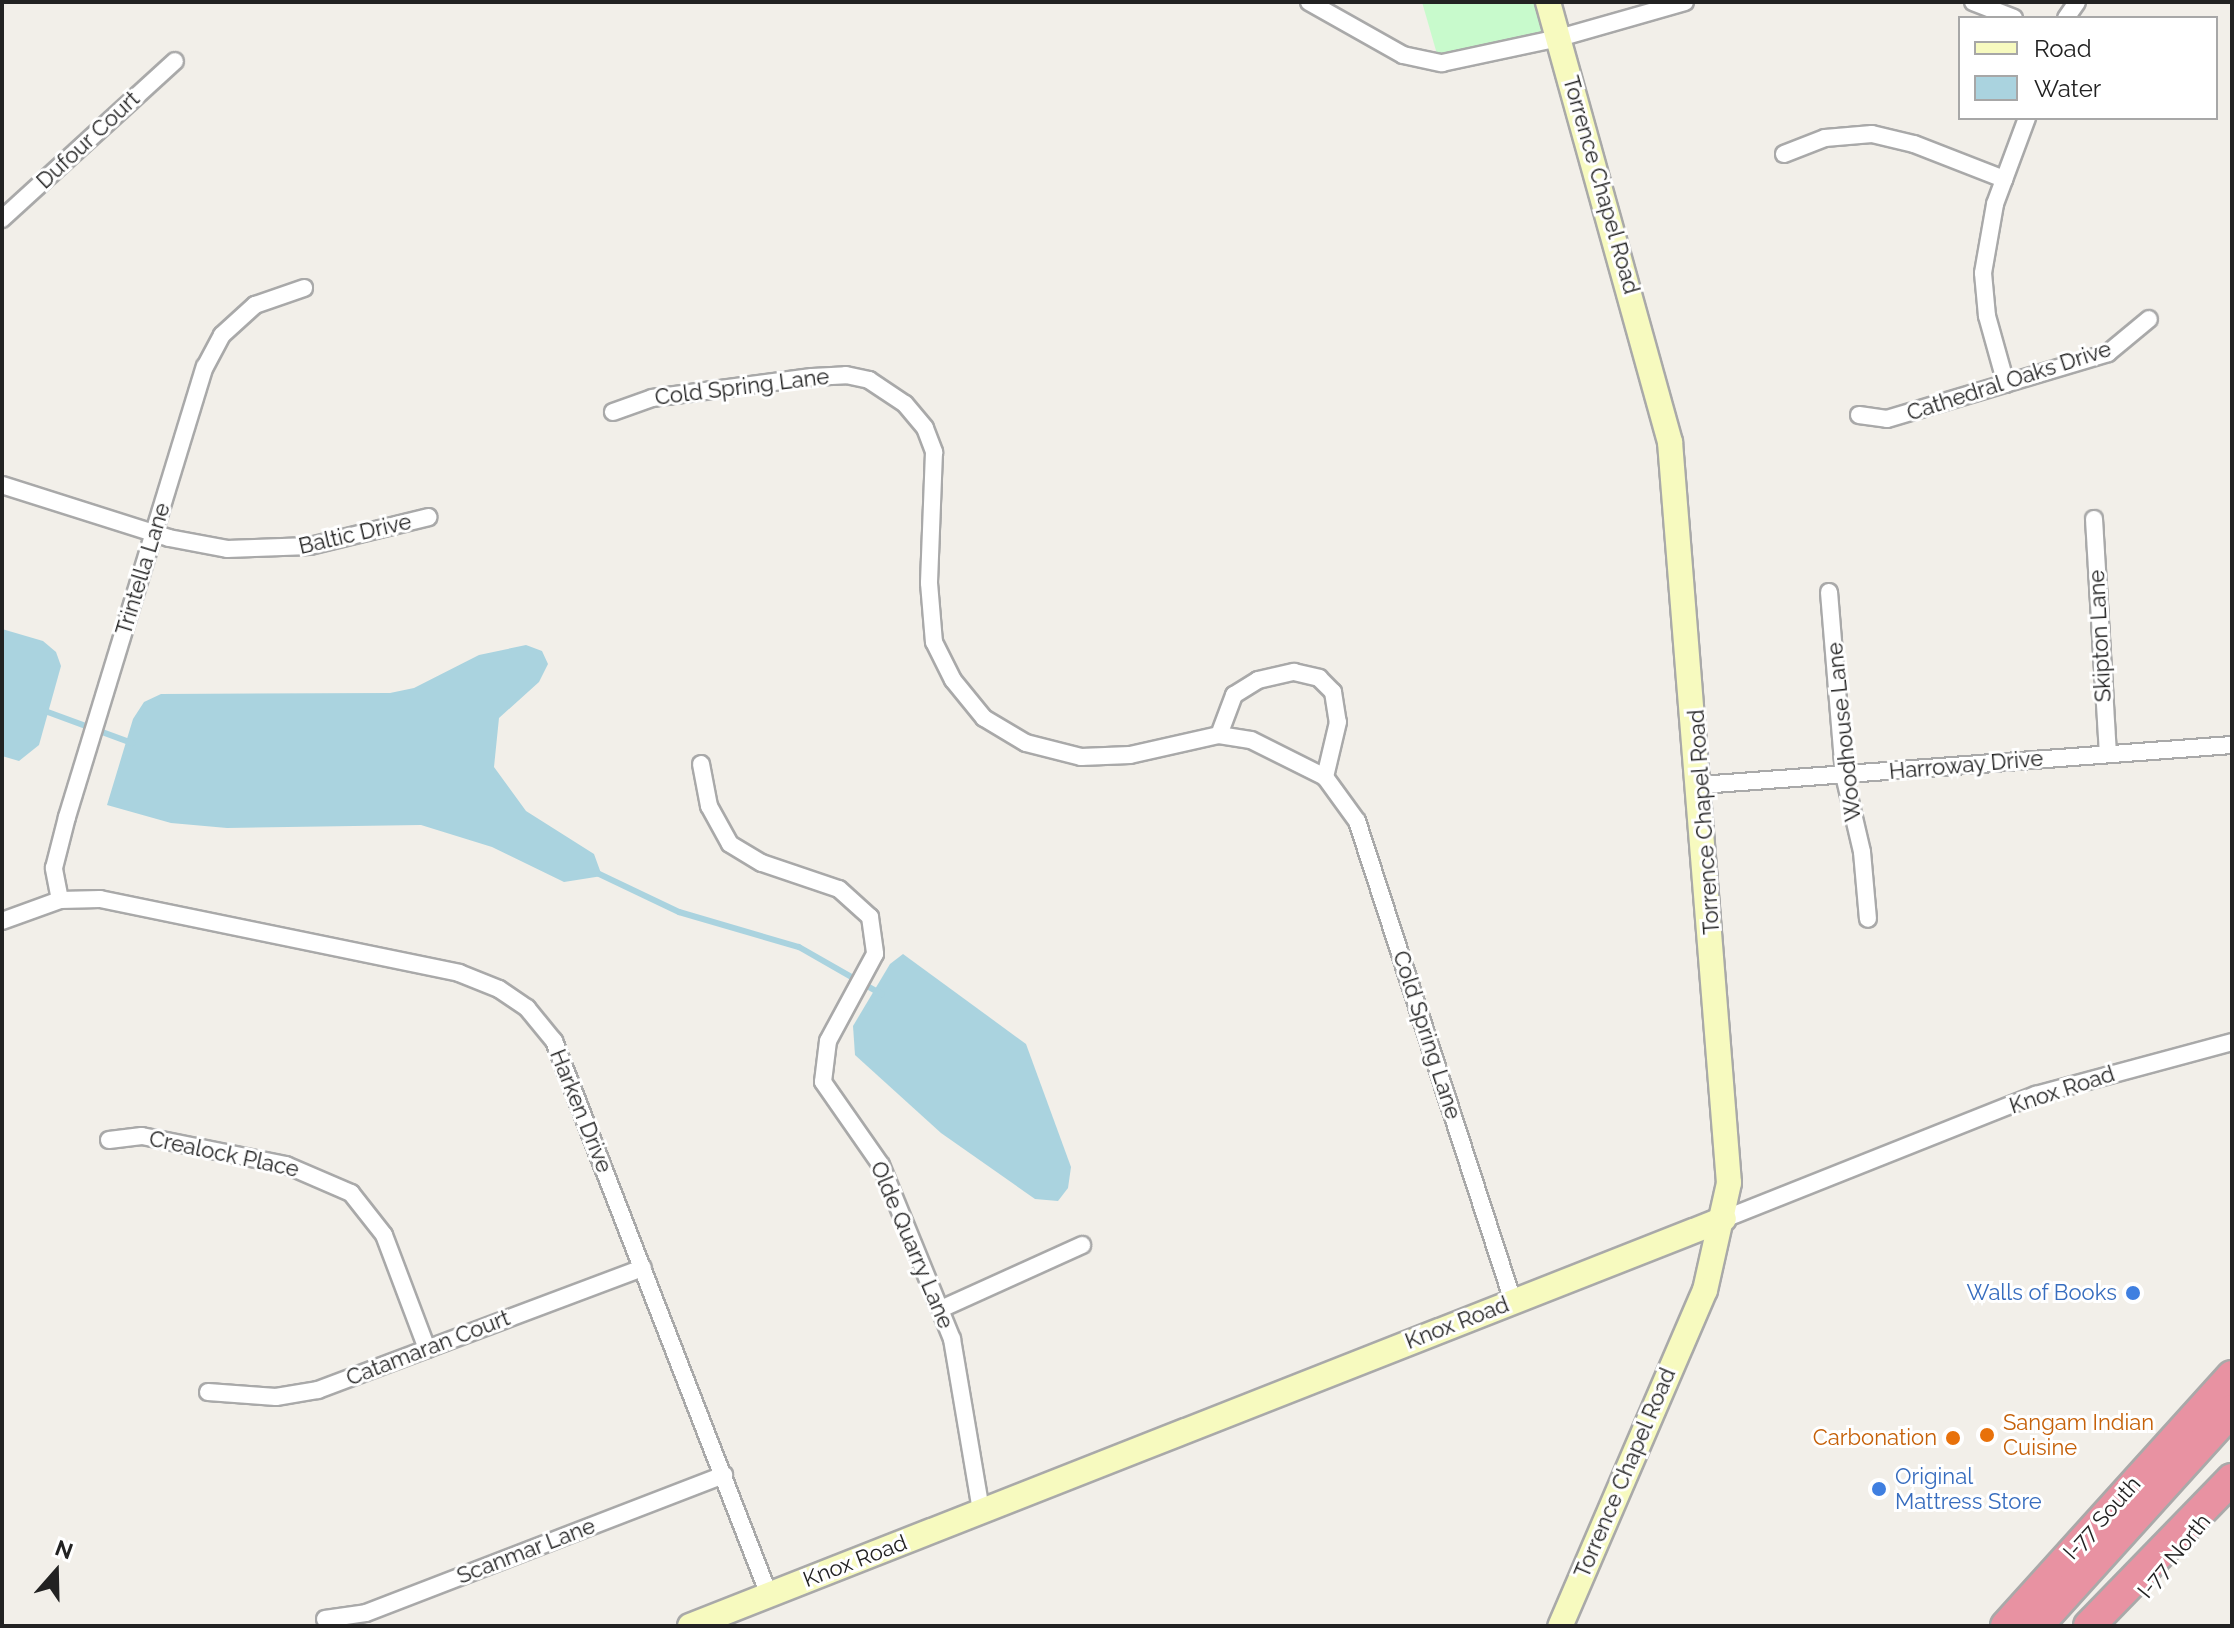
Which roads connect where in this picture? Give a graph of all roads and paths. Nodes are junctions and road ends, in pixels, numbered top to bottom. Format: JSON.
{"nodes":[{"id":1,"x":1309,"y":2,"type":"edge"},
{"id":2,"x":1548,"y":2,"type":"edge"},
{"id":3,"x":1685,"y":2,"type":"edge"},
{"id":4,"x":1973,"y":2,"type":"edge"},
{"id":5,"x":2009,"y":16,"type":"edge"},
{"id":6,"x":1559,"y":38,"type":"junction"},
{"id":7,"x":175,"y":61,"type":"dead end"},
{"id":8,"x":2026,"y":120,"type":"edge"},
{"id":9,"x":1784,"y":154,"type":"dead end"},
{"id":10,"x":2004,"y":179,"type":"junction"},
{"id":11,"x":2,"y":219,"type":"edge"},
{"id":12,"x":304,"y":288,"type":"dead end"},
{"id":13,"x":2149,"y":319,"type":"dead end"},
{"id":14,"x":2006,"y":384,"type":"junction"},
{"id":15,"x":613,"y":412,"type":"dead end"},
{"id":16,"x":1859,"y":415,"type":"dead end"},
{"id":17,"x":2,"y":485,"type":"edge"},
{"id":18,"x":429,"y":517,"type":"dead end"},
{"id":19,"x":2094,"y":519,"type":"dead end"},
{"id":20,"x":155,"y":533,"type":"junction"},
{"id":21,"x":1829,"y":592,"type":"dead end"},
{"id":22,"x":1219,"y":735,"type":"junction"},
{"id":23,"x":2232,"y":745,"type":"edge"},
{"id":24,"x":2108,"y":754,"type":"junction"},
{"id":25,"x":701,"y":764,"type":"dead end"},
{"id":26,"x":1844,"y":775,"type":"junction"},
{"id":27,"x":1325,"y":777,"type":"junction"},
{"id":28,"x":1701,"y":785,"type":"junction"},
{"id":29,"x":60,"y":900,"type":"junction"},
{"id":30,"x":1868,"y":919,"type":"dead end"},
{"id":31,"x":2,"y":921,"type":"edge"},
{"id":32,"x":2232,"y":1042,"type":"edge"},
{"id":33,"x":109,"y":1140,"type":"dead end"},
{"id":34,"x":1724,"y":1219,"type":"junction"},
{"id":35,"x":1082,"y":1245,"type":"dead end"},
{"id":36,"x":643,"y":1268,"type":"junction"},
{"id":37,"x":1513,"y":1301,"type":"junction"},
{"id":38,"x":941,"y":1309,"type":"junction"},
{"id":39,"x":427,"y":1349,"type":"junction"},
{"id":40,"x":2232,"y":1376,"type":"edge"},
{"id":41,"x":208,"y":1392,"type":"dead end"},
{"id":42,"x":2232,"y":1410,"type":"edge"},
{"id":43,"x":724,"y":1475,"type":"junction"},
{"id":44,"x":2232,"y":1479,"type":"edge"},
{"id":45,"x":2232,"y":1486,"type":"edge"},
{"id":46,"x":981,"y":1511,"type":"junction"},
{"id":47,"x":769,"y":1595,"type":"junction"},
{"id":48,"x":325,"y":1619,"type":"dead end"},
{"id":49,"x":690,"y":1626,"type":"edge"},
{"id":50,"x":1560,"y":1626,"type":"edge"},
{"id":51,"x":2006,"y":1626,"type":"edge"},
{"id":52,"x":2037,"y":1626,"type":"edge"},
{"id":53,"x":2089,"y":1626,"type":"edge"},
{"id":54,"x":2116,"y":1626,"type":"edge"}],
"edges":[{"from":1,"to":6,"type":"street"},
{"from":2,"to":6,"type":"street","name":"Torrence Chapel Road"},
{"from":3,"to":6,"type":"street"},
{"from":4,"to":5,"type":"street"},
{"from":6,"to":28,"type":"street","name":"Torrence Chapel Road"},
{"from":7,"to":11,"type":"street","name":"Dufour Court"},
{"from":8,"to":10,"type":"street"},
{"from":9,"to":10,"type":"street"},
{"from":10,"to":14,"type":"street"},
{"from":12,"to":20,"type":"street","name":"Trintella Lane"},
{"from":13,"to":14,"type":"street","name":"Cathedral Oaks Drive"},
{"from":14,"to":16,"type":"street","name":"Cathedral Oaks Drive"},
{"from":15,"to":22,"type":"street","name":"Cold Spring Lane"},
{"from":17,"to":20,"type":"street","name":"Baltic Drive"},
{"from":18,"to":20,"type":"street","name":"Baltic Drive"},
{"from":19,"to":24,"type":"street","name":"Skipton Lane"},
{"from":20,"to":29,"type":"street","name":"Trintella Lane"},
{"from":21,"to":26,"type":"street","name":"Woodhouse Lane"},
{"from":22,"to":27,"type":"street","name":"Cold Spring Lane"},
{"from":22,"to":27,"type":"street"},
{"from":23,"to":24,"type":"street","name":"Harroway Drive"},
{"from":24,"to":26,"type":"street","name":"Harroway Drive"},
{"from":25,"to":38,"type":"street","name":"Olde Quarry Lane"},
{"from":26,"to":28,"type":"street","name":"Harroway Drive"},
{"from":26,"to":30,"type":"street","name":"Woodhouse Lane"},
{"from":27,"to":37,"type":"street","name":"Cold Spring Lane"},
{"from":28,"to":34,"type":"street","name":"Torrence Chapel Road"},
{"from":29,"to":31,"type":"street","name":"Harken Drive"},
{"from":29,"to":36,"type":"street","name":"Harken Drive"},
{"from":32,"to":34,"type":"street","name":"Knox Road"},
{"from":33,"to":39,"type":"street","name":"Crealock Place"},
{"from":34,"to":37,"type":"street","name":"Knox Road"},
{"from":34,"to":50,"type":"street","name":"Torrence Chapel Road"},
{"from":35,"to":38,"type":"street"},
{"from":36,"to":39,"type":"street","name":"Catamaran Court"},
{"from":36,"to":43,"type":"street","name":"Harken Drive"},
{"from":37,"to":46,"type":"street","name":"Knox Road"},
{"from":38,"to":46,"type":"street","name":"Olde Quarry Lane"},
{"from":39,"to":41,"type":"street","name":"Catamaran Court"},
{"from":40,"to":51,"type":"highway","name":"I-77 South"},
{"from":42,"to":52,"type":"highway"},
{"from":43,"to":47,"type":"street","name":"Harken Drive"},
{"from":43,"to":48,"type":"street","name":"Scanmar Lane"},
{"from":44,"to":53,"type":"highway"},
{"from":45,"to":54,"type":"highway","name":"I-77 North"},
{"from":46,"to":47,"type":"street","name":"Knox Road"},
{"from":47,"to":49,"type":"street","name":"Knox Road"}]}
